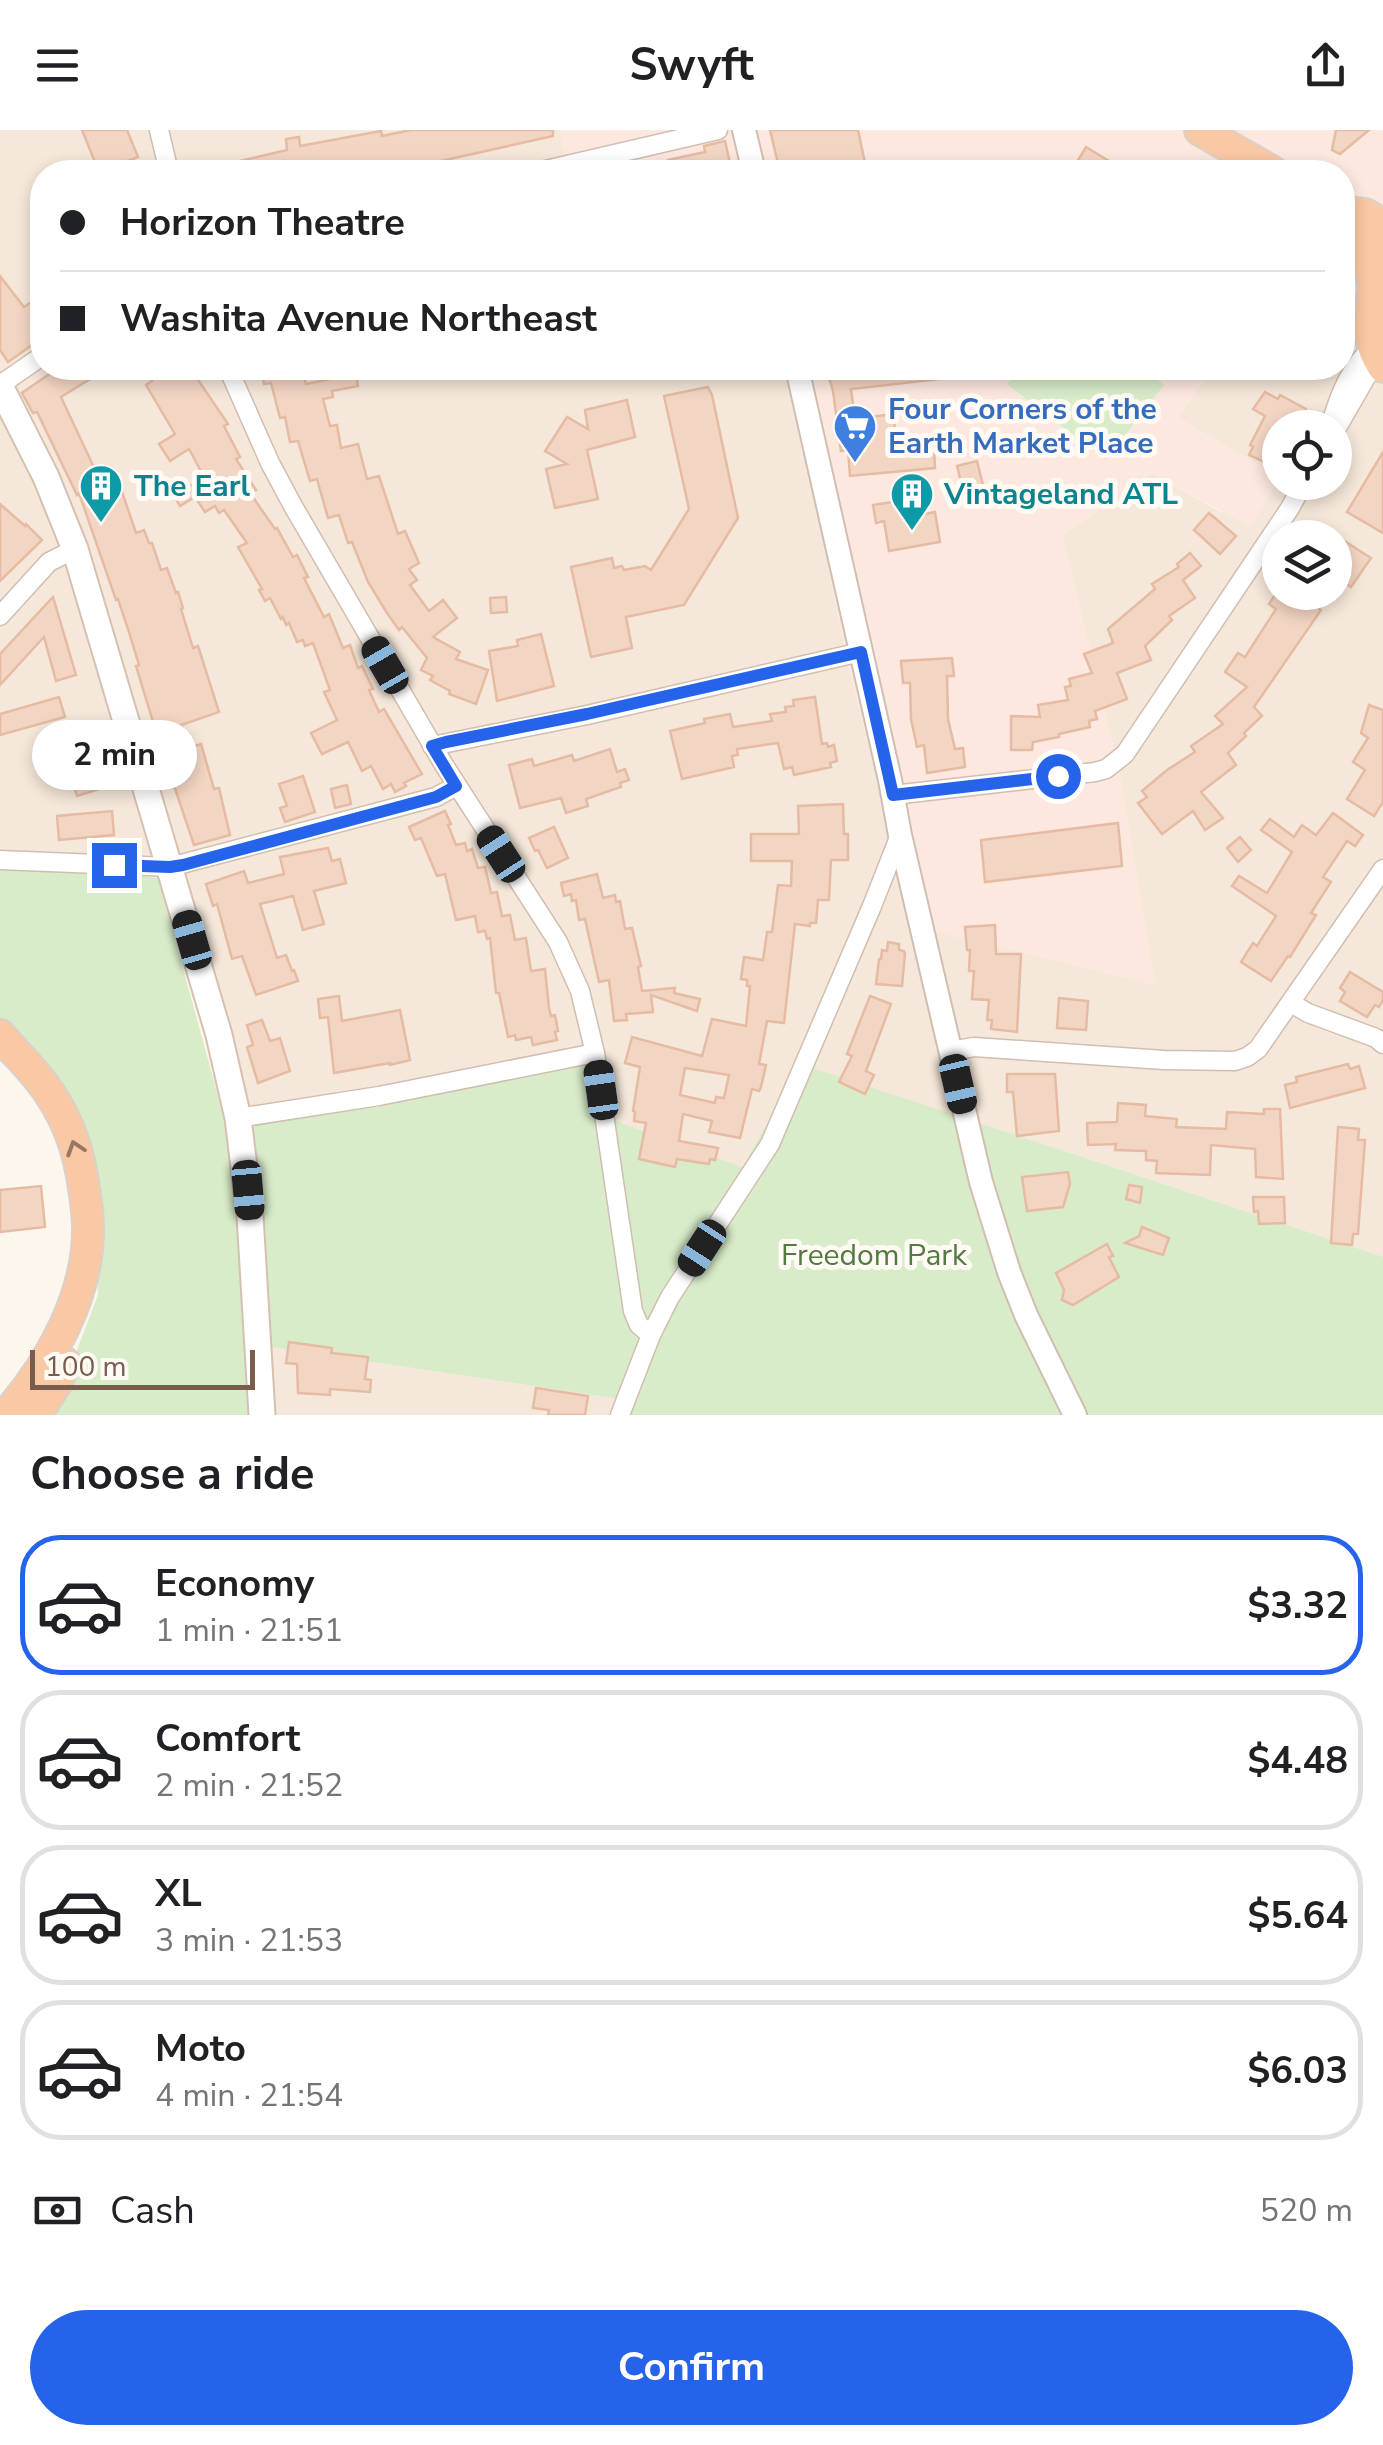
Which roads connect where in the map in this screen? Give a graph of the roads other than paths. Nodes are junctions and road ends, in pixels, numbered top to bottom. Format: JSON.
{"nodes":[{"id":1,"x":159,"y":130,"type":"edge"},
{"id":2,"x":718,"y":130,"type":"edge"},
{"id":3,"x":744,"y":130,"type":"edge"},
{"id":4,"x":1200,"y":130,"type":"edge"},
{"id":5,"x":166,"y":160,"type":"edge"},
{"id":6,"x":589,"y":160,"type":"edge"},
{"id":7,"x":751,"y":160,"type":"edge"},
{"id":8,"x":1252,"y":160,"type":"edge"},
{"id":9,"x":1355,"y":214,"type":"edge"},
{"id":10,"x":1378,"y":232,"type":"edge"},
{"id":11,"x":1380,"y":357,"type":"edge"},
{"id":12,"x":30,"y":365,"type":"edge"},
{"id":13,"x":1355,"y":366,"type":"edge"},
{"id":14,"x":233,"y":380,"type":"edge"},
{"id":15,"x":801,"y":380,"type":"edge"},
{"id":16,"x":1348,"y":380,"type":"edge"},
{"id":17,"x":0,"y":386,"type":"edge"},
{"id":18,"x":1339,"y":410,"type":"edge"},
{"id":19,"x":1345,"y":410,"type":"edge"},
{"id":20,"x":1292,"y":500,"type":"edge"},
{"id":21,"x":75,"y":549,"type":"junction"},
{"id":22,"x":0,"y":616,"type":"edge"},
{"id":23,"x":861,"y":652,"type":"junction"},
{"id":24,"x":432,"y":746,"type":"junction"},
{"id":25,"x":456,"y":786,"type":"junction"},
{"id":26,"x":893,"y":795,"type":"junction"},
{"id":27,"x":900,"y":835,"type":"junction"},
{"id":28,"x":0,"y":860,"type":"edge"},
{"id":29,"x":170,"y":867,"type":"junction"},
{"id":30,"x":1383,"y":868,"type":"edge"},
{"id":31,"x":1291,"y":1003,"type":"junction"},
{"id":32,"x":0,"y":1035,"type":"edge"},
{"id":33,"x":1383,"y":1044,"type":"edge"},
{"id":34,"x":950,"y":1051,"type":"junction"},
{"id":35,"x":596,"y":1053,"type":"junction"},
{"id":36,"x":238,"y":1118,"type":"junction"},
{"id":37,"x":88,"y":1244,"type":"junction"},
{"id":38,"x":651,"y":1335,"type":"junction"},
{"id":39,"x":6,"y":1415,"type":"edge"},
{"id":40,"x":36,"y":1415,"type":"edge"},
{"id":41,"x":262,"y":1415,"type":"edge"},
{"id":42,"x":620,"y":1415,"type":"edge"},
{"id":43,"x":1074,"y":1415,"type":"edge"}],
"edges":[{"from":1,"to":5,"type":"street"},
{"from":2,"to":6,"type":"street"},
{"from":3,"to":7,"type":"street"},
{"from":4,"to":8,"type":"highway"},
{"from":9,"to":10,"type":"highway"},
{"from":10,"to":11,"type":"highway"},
{"from":11,"to":13,"type":"street"},
{"from":11,"to":19,"type":"street"},
{"from":12,"to":17,"type":"street"},
{"from":14,"to":24,"type":"street"},
{"from":15,"to":23,"type":"street"},
{"from":16,"to":18,"type":"street"},
{"from":17,"to":21,"type":"main road"},
{"from":20,"to":26,"type":"street"},
{"from":21,"to":22,"type":"street"},
{"from":21,"to":29,"type":"main road"},
{"from":23,"to":24,"type":"street"},
{"from":23,"to":26,"type":"street"},
{"from":24,"to":25,"type":"street"},
{"from":25,"to":29,"type":"street"},
{"from":25,"to":35,"type":"street"},
{"from":26,"to":27,"type":"street"},
{"from":27,"to":34,"type":"street"},
{"from":27,"to":38,"type":"street"},
{"from":28,"to":29,"type":"street"},
{"from":29,"to":36,"type":"main road"},
{"from":30,"to":31,"type":"street"},
{"from":31,"to":33,"type":"street"},
{"from":31,"to":34,"type":"street"},
{"from":37,"to":32,"type":"highway","one_way":true},
{"from":34,"to":43,"type":"street"},
{"from":35,"to":36,"type":"street"},
{"from":35,"to":38,"type":"street"},
{"from":36,"to":41,"type":"main road"},
{"from":37,"to":39,"type":"highway"},
{"from":37,"to":40,"type":"highway"},
{"from":38,"to":42,"type":"street"}]}
